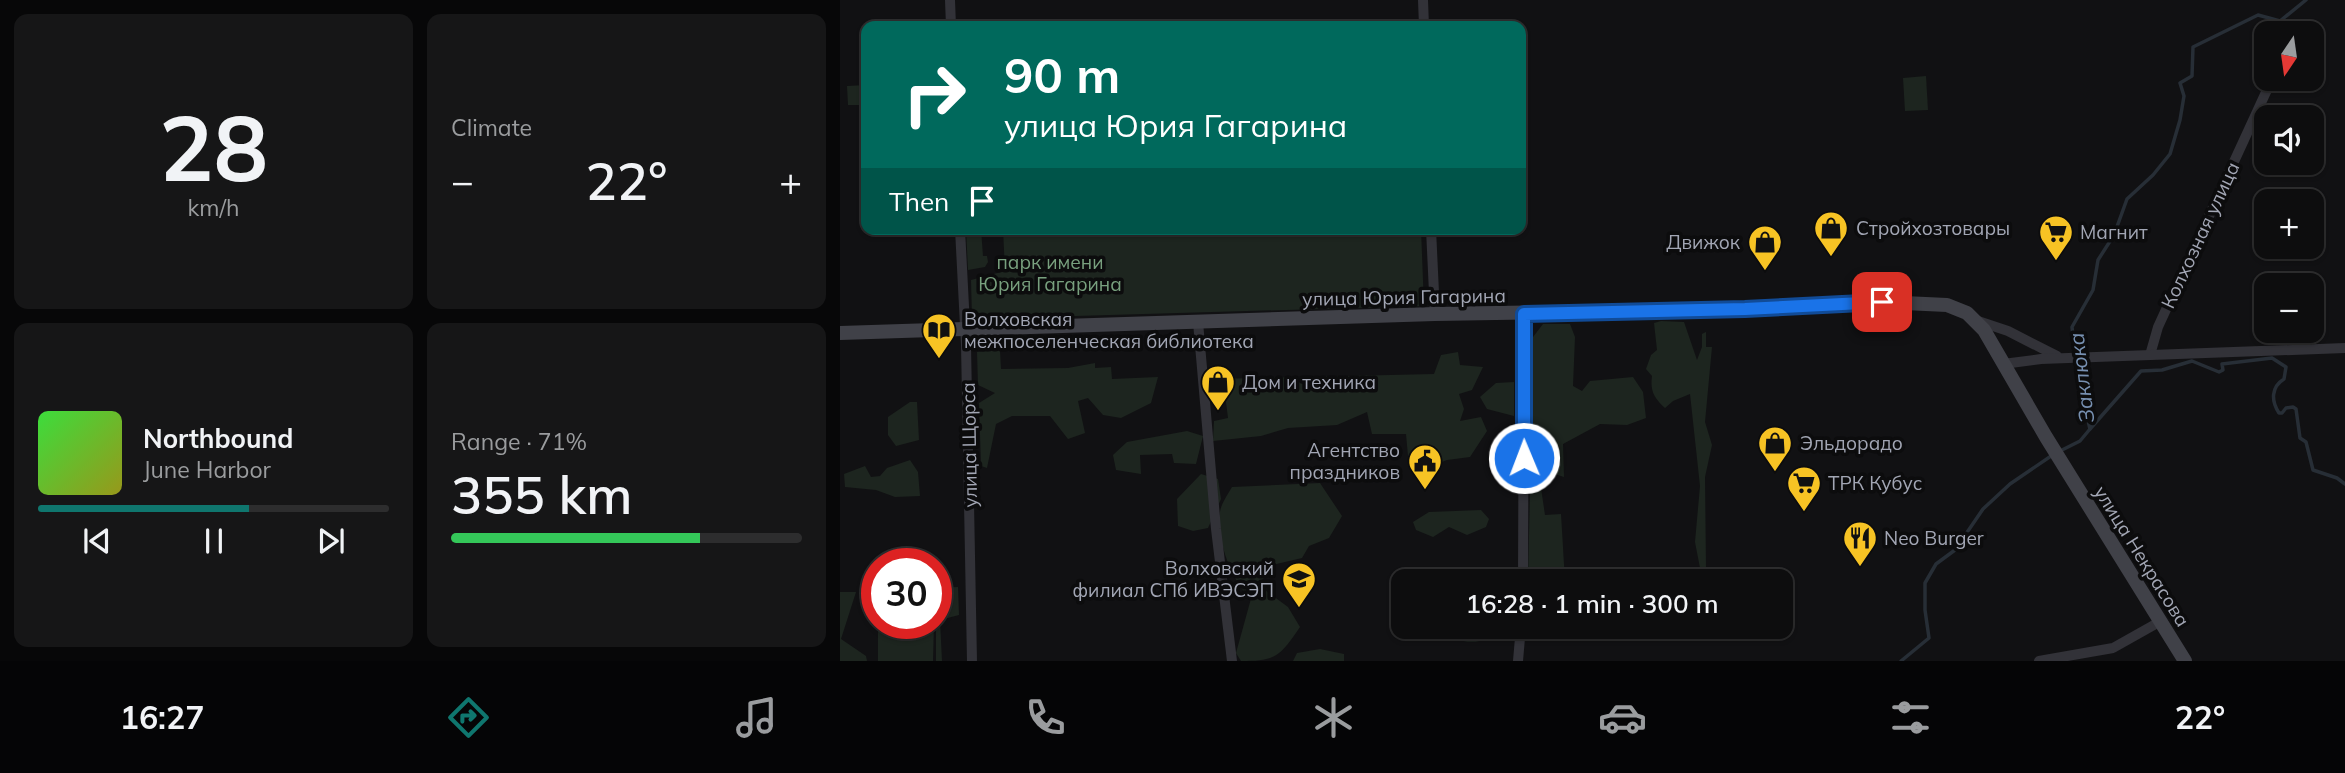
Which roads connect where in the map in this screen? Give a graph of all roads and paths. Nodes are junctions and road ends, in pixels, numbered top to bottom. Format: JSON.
{"nodes":[{"id":1,"x":950,"y":0,"type":"edge"},
{"id":2,"x":1423,"y":0,"type":"edge"},
{"id":3,"x":951,"y":21,"type":"edge"},
{"id":4,"x":1424,"y":21,"type":"edge"},
{"id":5,"x":2266,"y":91,"type":"edge"},
{"id":6,"x":960,"y":235,"type":"edge"},
{"id":7,"x":1431,"y":235,"type":"edge"},
{"id":8,"x":1434,"y":314,"type":"junction"},
{"id":9,"x":1524,"y":314,"type":"junction"},
{"id":10,"x":1971,"y":316,"type":"junction"},
{"id":11,"x":1198,"y":322,"type":"junction"},
{"id":12,"x":966,"y":330,"type":"junction"},
{"id":13,"x":840,"y":333,"type":"edge"},
{"id":14,"x":2345,"y":348,"type":"edge"},
{"id":15,"x":2150,"y":355,"type":"junction"},
{"id":16,"x":2060,"y":358,"type":"junction"},
{"id":17,"x":2003,"y":364,"type":"junction"},
{"id":18,"x":1523,"y":569,"type":"edge"},
{"id":19,"x":2161,"y":621,"type":"junction"},
{"id":20,"x":1520,"y":639,"type":"edge"},
{"id":21,"x":972,"y":661,"type":"edge"},
{"id":22,"x":1232,"y":661,"type":"edge"},
{"id":23,"x":1518,"y":661,"type":"edge"},
{"id":24,"x":2039,"y":661,"type":"edge"},
{"id":25,"x":2185,"y":661,"type":"edge"}],
"edges":[{"from":1,"to":3,"type":"street"},
{"from":2,"to":4,"type":"street"},
{"from":5,"to":15,"type":"street","name":"Колхозная улица"},
{"from":6,"to":12,"type":"street","name":"улица Щорса"},
{"from":7,"to":8,"type":"street"},
{"from":8,"to":9,"type":"main road","name":"улица Юрия Гагарина"},
{"from":8,"to":11,"type":"main road","name":"улица Юрия Гагарина"},
{"from":9,"to":10,"type":"main road","name":"улица Юрия Гагарина"},
{"from":9,"to":18,"type":"street"},
{"from":10,"to":16,"type":"street"},
{"from":10,"to":17,"type":"main road"},
{"from":11,"to":12,"type":"main road","name":"улица Юрия Гагарина"},
{"from":11,"to":22,"type":"street"},
{"from":12,"to":13,"type":"main road","name":"улица Юрия Гагарина"},
{"from":12,"to":21,"type":"street","name":"улица Щорса"},
{"from":14,"to":15,"type":"street"},
{"from":15,"to":16,"type":"street"},
{"from":16,"to":17,"type":"street"},
{"from":17,"to":19,"type":"main road","name":"улица Некрасова"},
{"from":19,"to":24,"type":"street"},
{"from":19,"to":25,"type":"main road","name":"улица Некрасова"},
{"from":20,"to":23,"type":"street"}]}
